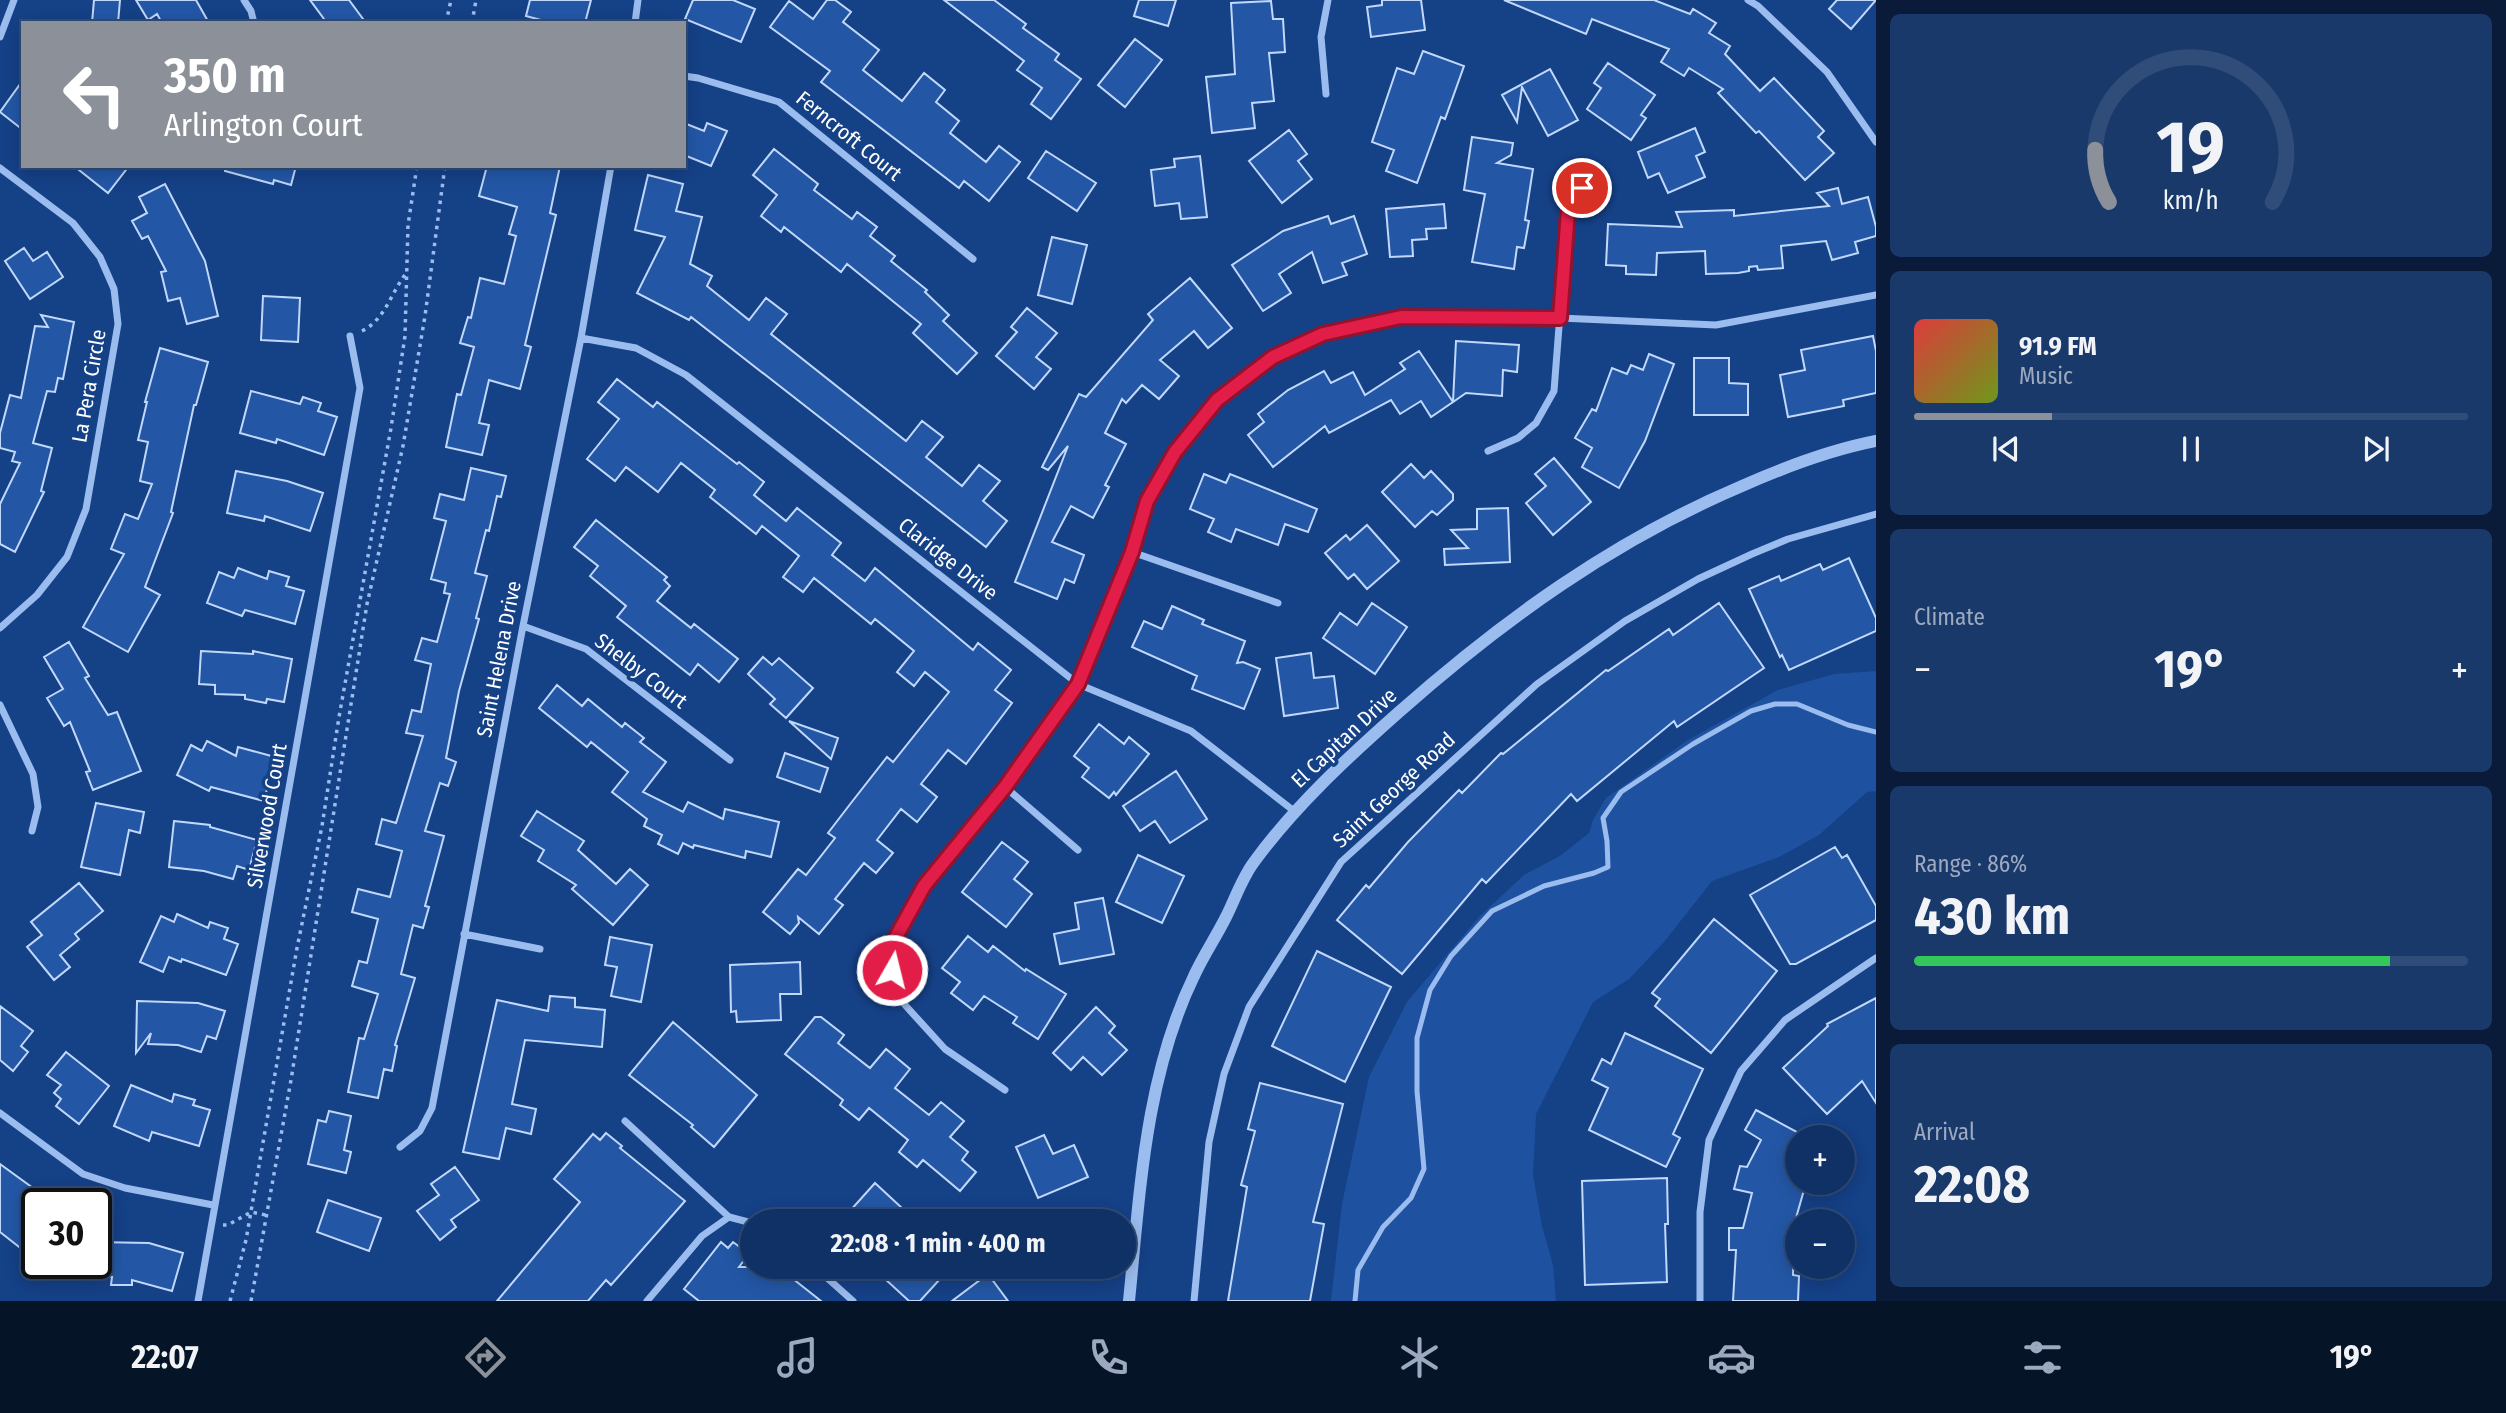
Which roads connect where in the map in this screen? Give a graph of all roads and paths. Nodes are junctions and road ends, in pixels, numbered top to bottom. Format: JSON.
{"nodes":[{"id":1,"x":14,"y":0,"type":"edge"},
{"id":2,"x":244,"y":0,"type":"edge"},
{"id":3,"x":451,"y":0,"type":"edge"},
{"id":4,"x":476,"y":0,"type":"edge"},
{"id":5,"x":638,"y":0,"type":"edge"},
{"id":6,"x":1328,"y":0,"type":"edge"},
{"id":7,"x":1748,"y":0,"type":"edge"},
{"id":8,"x":254,"y":21,"type":"edge"},
{"id":9,"x":446,"y":21,"type":"edge"},
{"id":10,"x":472,"y":21,"type":"edge"},
{"id":11,"x":635,"y":21,"type":"edge"},
{"id":12,"x":0,"y":37,"type":"edge"},
{"id":13,"x":686,"y":76,"type":"edge"},
{"id":14,"x":1326,"y":94,"type":"dead end"},
{"id":15,"x":1876,"y":142,"type":"edge"},
{"id":16,"x":0,"y":168,"type":"edge"},
{"id":17,"x":417,"y":168,"type":"edge"},
{"id":18,"x":445,"y":168,"type":"edge"},
{"id":19,"x":611,"y":168,"type":"edge"},
{"id":20,"x":1582,"y":188,"type":"dead end"},
{"id":21,"x":973,"y":259,"type":"dead end"},
{"id":22,"x":407,"y":272,"type":"junction"},
{"id":23,"x":1876,"y":295,"type":"edge"},
{"id":24,"x":1560,"y":318,"type":"junction"},
{"id":25,"x":350,"y":336,"type":"joint"},
{"id":26,"x":581,"y":338,"type":"junction"},
{"id":27,"x":1876,"y":441,"type":"edge"},
{"id":28,"x":1488,"y":451,"type":"dead end"},
{"id":29,"x":1876,"y":514,"type":"edge"},
{"id":30,"x":1132,"y":552,"type":"junction"},
{"id":31,"x":1278,"y":603,"type":"dead end"},
{"id":32,"x":523,"y":626,"type":"junction"},
{"id":33,"x":0,"y":628,"type":"edge"},
{"id":34,"x":1078,"y":684,"type":"junction"},
{"id":35,"x":0,"y":705,"type":"edge"},
{"id":36,"x":1876,"y":732,"type":"edge"},
{"id":37,"x":730,"y":760,"type":"dead end"},
{"id":38,"x":1005,"y":787,"type":"junction"},
{"id":39,"x":1294,"y":811,"type":"junction"},
{"id":40,"x":32,"y":831,"type":"dead end"},
{"id":41,"x":1078,"y":850,"type":"dead end"},
{"id":42,"x":464,"y":934,"type":"junction"},
{"id":43,"x":540,"y":949,"type":"dead end"},
{"id":44,"x":1876,"y":958,"type":"edge"},
{"id":45,"x":892,"y":970,"type":"junction"},
{"id":46,"x":861,"y":979,"type":"dead end"},
{"id":47,"x":1005,"y":1090,"type":"dead end"},
{"id":48,"x":0,"y":1113,"type":"edge"},
{"id":49,"x":625,"y":1121,"type":"dead end"},
{"id":50,"x":400,"y":1147,"type":"dead end"},
{"id":51,"x":213,"y":1205,"type":"junction"},
{"id":52,"x":251,"y":1212,"type":"junction"},
{"id":53,"x":266,"y":1215,"type":"junction"},
{"id":54,"x":729,"y":1217,"type":"junction"},
{"id":55,"x":740,"y":1220,"type":"edge"},
{"id":56,"x":211,"y":1223,"type":"junction"},
{"id":57,"x":828,"y":1279,"type":"edge"},
{"id":58,"x":198,"y":1301,"type":"edge"},
{"id":59,"x":230,"y":1301,"type":"edge"},
{"id":60,"x":251,"y":1301,"type":"edge"},
{"id":61,"x":647,"y":1301,"type":"edge"},
{"id":62,"x":853,"y":1301,"type":"edge"},
{"id":63,"x":1129,"y":1301,"type":"edge"},
{"id":64,"x":1194,"y":1301,"type":"edge"},
{"id":65,"x":1354,"y":1301,"type":"edge"},
{"id":66,"x":1700,"y":1301,"type":"edge"}],
"edges":[{"from":1,"to":12,"type":"street"},
{"from":2,"to":8,"type":"street"},
{"from":3,"to":9,"type":"path"},
{"from":4,"to":10,"type":"path"},
{"from":5,"to":11,"type":"street"},
{"from":6,"to":14,"type":"street"},
{"from":7,"to":15,"type":"street"},
{"from":13,"to":21,"type":"street","name":"Ferncroft Court"},
{"from":16,"to":33,"type":"street","name":"La Pera Circle"},
{"from":17,"to":22,"type":"path"},
{"from":18,"to":53,"type":"path"},
{"from":19,"to":26,"type":"street","name":"Saint Helena Drive"},
{"from":20,"to":24,"type":"street"},
{"from":22,"to":25,"type":"path"},
{"from":22,"to":52,"type":"path"},
{"from":23,"to":24,"type":"street"},
{"from":24,"to":28,"type":"street"},
{"from":24,"to":30,"type":"street"},
{"from":25,"to":51,"type":"street","name":"Silverwood Court"},
{"from":26,"to":32,"type":"street","name":"Saint Helena Drive"},
{"from":26,"to":34,"type":"street","name":"Claridge Drive"},
{"from":27,"to":39,"type":"street","name":"El Capitan Drive"},
{"from":29,"to":64,"type":"street","name":"Saint George Road"},
{"from":30,"to":31,"type":"street"},
{"from":30,"to":34,"type":"street"},
{"from":32,"to":37,"type":"street","name":"Shelby Court"},
{"from":32,"to":42,"type":"street","name":"Saint Helena Drive"},
{"from":34,"to":38,"type":"street"},
{"from":34,"to":39,"type":"street","name":"Claridge Drive"},
{"from":35,"to":40,"type":"street"},
{"from":36,"to":65,"type":"lane"},
{"from":38,"to":41,"type":"street"},
{"from":38,"to":45,"type":"street"},
{"from":39,"to":63,"type":"street","name":"El Capitan Drive"},
{"from":42,"to":43,"type":"street"},
{"from":42,"to":50,"type":"street","name":"Saint Helena Drive"},
{"from":44,"to":66,"type":"street"},
{"from":45,"to":46,"type":"street"},
{"from":45,"to":47,"type":"street"},
{"from":48,"to":51,"type":"street"},
{"from":49,"to":54,"type":"street"},
{"from":51,"to":56,"type":"street","name":"Silverwood Court"},
{"from":52,"to":53,"type":"path"},
{"from":52,"to":56,"type":"path"},
{"from":52,"to":59,"type":"path"},
{"from":53,"to":60,"type":"path"},
{"from":54,"to":55,"type":"street"},
{"from":54,"to":61,"type":"street"},
{"from":56,"to":58,"type":"street","name":"Silverwood Court"},
{"from":57,"to":62,"type":"street"}]}
